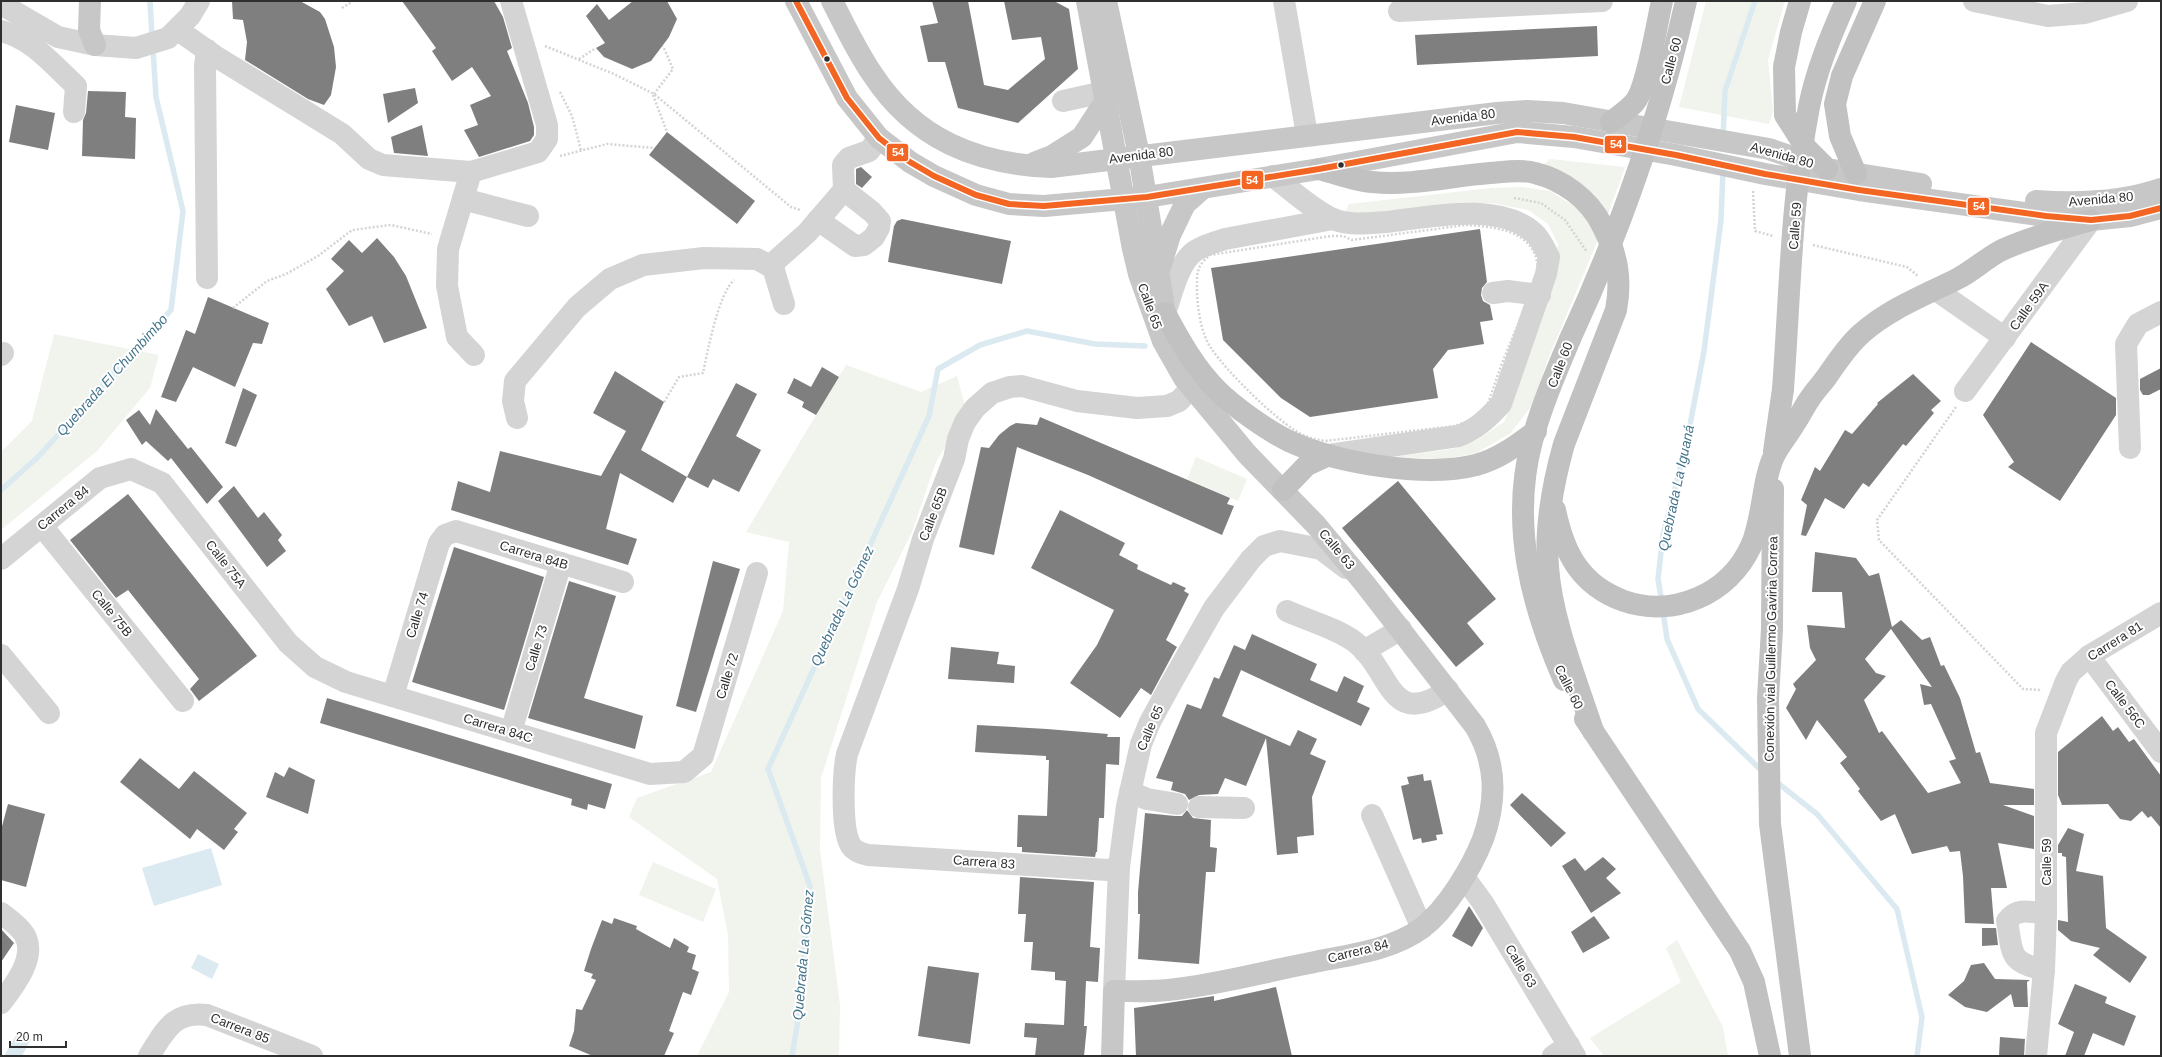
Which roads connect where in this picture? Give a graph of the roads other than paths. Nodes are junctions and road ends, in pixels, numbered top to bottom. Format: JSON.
{"nodes":[{"id":1,"x":90,"y":1,"type":"edge"},
{"id":2,"x":199,"y":1,"type":"edge"},
{"id":3,"x":510,"y":1,"type":"edge"},
{"id":4,"x":796,"y":1,"type":"edge"},
{"id":5,"x":832,"y":1,"type":"edge"},
{"id":6,"x":1087,"y":1,"type":"edge"},
{"id":7,"x":1106,"y":1,"type":"edge"},
{"id":8,"x":1284,"y":1,"type":"edge"},
{"id":9,"x":1602,"y":1,"type":"edge"},
{"id":10,"x":1662,"y":1,"type":"edge"},
{"id":11,"x":1686,"y":1,"type":"edge"},
{"id":12,"x":1800,"y":1,"type":"edge"},
{"id":13,"x":1846,"y":1,"type":"edge"},
{"id":14,"x":1875,"y":1,"type":"edge"},
{"id":15,"x":1974,"y":1,"type":"edge"},
{"id":16,"x":2126,"y":1,"type":"edge"},
{"id":17,"x":1,"y":4,"type":"edge"},
{"id":18,"x":1399,"y":11,"type":"dead end"},
{"id":19,"x":13,"y":27,"type":"edge"},
{"id":20,"x":173,"y":34,"type":"junction"},
{"id":21,"x":95,"y":45,"type":"junction"},
{"id":22,"x":212,"y":53,"type":"junction"},
{"id":23,"x":1105,"y":96,"type":"junction"},
{"id":24,"x":1063,"y":101,"type":"dead end"},
{"id":25,"x":74,"y":112,"type":"dead end"},
{"id":26,"x":1611,"y":122,"type":"junction"},
{"id":27,"x":1307,"y":136,"type":"junction"},
{"id":28,"x":879,"y":138,"type":"junction"},
{"id":29,"x":1139,"y":155,"type":"junction"},
{"id":30,"x":1117,"y":158,"type":"junction"},
{"id":31,"x":1026,"y":166,"type":"junction"},
{"id":32,"x":1319,"y":169,"type":"junction"},
{"id":33,"x":1827,"y":169,"type":"junction"},
{"id":34,"x":470,"y":172,"type":"junction"},
{"id":35,"x":1856,"y":174,"type":"junction"},
{"id":36,"x":1274,"y":176,"type":"junction"},
{"id":37,"x":1203,"y":188,"type":"junction"},
{"id":38,"x":844,"y":190,"type":"junction"},
{"id":39,"x":2161,"y":190,"type":"edge"},
{"id":40,"x":1146,"y":197,"type":"junction"},
{"id":41,"x":463,"y":199,"type":"junction"},
{"id":42,"x":1124,"y":200,"type":"junction"},
{"id":43,"x":2161,"y":208,"type":"edge"},
{"id":44,"x":528,"y":216,"type":"dead end"},
{"id":45,"x":820,"y":217,"type":"junction"},
{"id":46,"x":1333,"y":219,"type":"junction"},
{"id":47,"x":2091,"y":220,"type":"junction"},
{"id":48,"x":764,"y":261,"type":"junction"},
{"id":49,"x":1159,"y":272,"type":"junction"},
{"id":50,"x":208,"y":278,"type":"dead end"},
{"id":51,"x":1936,"y":290,"type":"junction"},
{"id":52,"x":1494,"y":293,"type":"dead end"},
{"id":53,"x":1535,"y":295,"type":"junction"},
{"id":54,"x":784,"y":304,"type":"dead end"},
{"id":55,"x":2161,"y":312,"type":"edge"},
{"id":56,"x":1165,"y":313,"type":"junction"},
{"id":57,"x":2005,"y":338,"type":"junction"},
{"id":58,"x":1163,"y":341,"type":"junction"},
{"id":59,"x":474,"y":355,"type":"dead end"},
{"id":60,"x":1191,"y":388,"type":"junction"},
{"id":61,"x":1965,"y":391,"type":"road end"},
{"id":62,"x":518,"y":418,"type":"dead end"},
{"id":63,"x":1536,"y":431,"type":"junction"},
{"id":64,"x":2130,"y":448,"type":"dead end"},
{"id":65,"x":1329,"y":455,"type":"junction"},
{"id":66,"x":1773,"y":457,"type":"junction"},
{"id":67,"x":131,"y":469,"type":"joint"},
{"id":68,"x":1283,"y":490,"type":"junction"},
{"id":69,"x":1553,"y":497,"type":"junction"},
{"id":70,"x":42,"y":526,"type":"junction"},
{"id":71,"x":445,"y":535,"type":"joint"},
{"id":72,"x":1,"y":559,"type":"edge"},
{"id":73,"x":561,"y":563,"type":"junction"},
{"id":74,"x":757,"y":573,"type":"dead end"},
{"id":75,"x":624,"y":582,"type":"dead end"},
{"id":76,"x":1365,"y":584,"type":"junction"},
{"id":77,"x":1287,"y":611,"type":"dead end"},
{"id":78,"x":2161,"y":613,"type":"edge"},
{"id":79,"x":1401,"y":629,"type":"junction"},
{"id":80,"x":1364,"y":651,"type":"junction"},
{"id":81,"x":1,"y":655,"type":"edge"},
{"id":82,"x":2089,"y":656,"type":"junction"},
{"id":83,"x":315,"y":667,"type":"joint"},
{"id":84,"x":2067,"y":681,"type":"joint"},
{"id":85,"x":1448,"y":690,"type":"junction"},
{"id":86,"x":393,"y":696,"type":"junction"},
{"id":87,"x":183,"y":701,"type":"dead end"},
{"id":88,"x":49,"y":714,"type":"dead end"},
{"id":89,"x":1593,"y":731,"type":"junction"},
{"id":90,"x":511,"y":732,"type":"junction"},
{"id":91,"x":2161,"y":752,"type":"edge"},
{"id":92,"x":1492,"y":770,"type":"joint"},
{"id":93,"x":684,"y":772,"type":"joint"},
{"id":94,"x":1130,"y":792,"type":"junction"},
{"id":95,"x":1177,"y":804,"type":"dead end"},
{"id":96,"x":1199,"y":807,"type":"dead end"},
{"id":97,"x":1244,"y":808,"type":"dead end"},
{"id":98,"x":1372,"y":815,"type":"dead end"},
{"id":99,"x":850,"y":846,"type":"joint"},
{"id":100,"x":1119,"y":867,"type":"junction"},
{"id":101,"x":1464,"y":877,"type":"junction"},
{"id":102,"x":1,"y":913,"type":"edge"},
{"id":103,"x":2046,"y":914,"type":"junction"},
{"id":104,"x":1422,"y":928,"type":"junction"},
{"id":105,"x":2044,"y":970,"type":"junction"},
{"id":106,"x":1114,"y":991,"type":"junction"},
{"id":107,"x":1,"y":1003,"type":"edge"},
{"id":108,"x":1565,"y":1052,"type":"edge"},
{"id":109,"x":149,"y":1056,"type":"edge"},
{"id":110,"x":312,"y":1056,"type":"edge"},
{"id":111,"x":1112,"y":1056,"type":"edge"},
{"id":112,"x":1770,"y":1056,"type":"edge"},
{"id":113,"x":1800,"y":1056,"type":"edge"},
{"id":114,"x":2036,"y":1056,"type":"edge"}],
"edges":[{"from":1,"to":21,"type":"main road"},
{"from":2,"to":20,"type":"street"},
{"from":3,"to":34,"type":"street"},
{"from":4,"to":28,"type":"main road","name":"Avenida 80"},
{"from":5,"to":31,"type":"main road","name":"Avenida 80"},
{"from":6,"to":23,"type":"main road","name":"Calle 65"},
{"from":7,"to":29,"type":"main road","name":"Calle 65"},
{"from":8,"to":27,"type":"street"},
{"from":9,"to":18,"type":"street"},
{"from":10,"to":26,"type":"highway"},
{"from":11,"to":63,"type":"highway","name":"Calle 60","bridge":true},
{"from":12,"to":33,"type":"highway"},
{"from":13,"to":66,"type":"highway","name":"Calle 59","bridge":true},
{"from":14,"to":35,"type":"highway"},
{"from":15,"to":16,"type":"street"},
{"from":17,"to":19,"type":"street"},
{"from":19,"to":21,"type":"street"},
{"from":19,"to":25,"type":"street"},
{"from":20,"to":21,"type":"street"},
{"from":20,"to":22,"type":"street"},
{"from":22,"to":34,"type":"street"},
{"from":22,"to":50,"type":"street"},
{"from":23,"to":24,"type":"street"},
{"from":23,"to":30,"type":"main road","name":"Calle 65"},
{"from":23,"to":31,"type":"main road"},
{"from":26,"to":27,"type":"main road","name":"Avenida 80"},
{"from":26,"to":33,"type":"main road","name":"Avenida 80"},
{"from":27,"to":29,"type":"main road","name":"Avenida 80"},
{"from":28,"to":38,"type":"street"},
{"from":28,"to":42,"type":"main road","name":"Avenida 80"},
{"from":29,"to":30,"type":"main road","name":"Avenida 80"},
{"from":29,"to":40,"type":"main road","name":"Calle 65"},
{"from":30,"to":31,"type":"main road","name":"Avenida 80"},
{"from":30,"to":42,"type":"main road","name":"Calle 65"},
{"from":32,"to":36,"type":"main road","name":"Avenida 80"},
{"from":32,"to":47,"type":"main road","name":"Avenida 80"},
{"from":32,"to":69,"type":"highway"},
{"from":33,"to":35,"type":"main road","name":"Avenida 80"},
{"from":34,"to":41,"type":"street"},
{"from":35,"to":39,"type":"main road","name":"Avenida 80"},
{"from":36,"to":37,"type":"main road","name":"Avenida 80"},
{"from":36,"to":46,"type":"street"},
{"from":37,"to":40,"type":"main road","name":"Avenida 80"},
{"from":37,"to":49,"type":"main road"},
{"from":38,"to":45,"type":"street"},
{"from":38,"to":45,"type":"street"},
{"from":40,"to":42,"type":"main road","name":"Avenida 80"},
{"from":40,"to":49,"type":"main road","name":"Calle 65"},
{"from":41,"to":44,"type":"street"},
{"from":41,"to":59,"type":"street"},
{"from":42,"to":58,"type":"main road","name":"Calle 65"},
{"from":43,"to":47,"type":"main road","name":"Avenida 80"},
{"from":45,"to":48,"type":"street"},
{"from":46,"to":53,"type":"street"},
{"from":46,"to":56,"type":"street"},
{"from":47,"to":51,"type":"highway"},
{"from":47,"to":57,"type":"street","name":"Calle 59A"},
{"from":48,"to":54,"type":"street"},
{"from":48,"to":62,"type":"street"},
{"from":49,"to":56,"type":"main road","name":"Calle 65"},
{"from":51,"to":57,"type":"street"},
{"from":51,"to":66,"type":"highway"},
{"from":52,"to":53,"type":"street"},
{"from":53,"to":65,"type":"street"},
{"from":55,"to":64,"type":"street"},
{"from":56,"to":58,"type":"main road","name":"Calle 65"},
{"from":56,"to":65,"type":"highway"},
{"from":57,"to":61,"type":"street","name":"Calle 59A"},
{"from":58,"to":60,"type":"main road","name":"Calle 63"},
{"from":60,"to":68,"type":"main road","name":"Calle 63"},
{"from":60,"to":99,"type":"street","name":"Calle 65B"},
{"from":63,"to":65,"type":"highway"},
{"from":63,"to":89,"type":"highway","name":"Calle 60"},
{"from":65,"to":68,"type":"highway"},
{"from":66,"to":69,"type":"highway"},
{"from":66,"to":113,"type":"highway","name":"Conexión vial Guillermo Gaviria Correa"},
{"from":67,"to":70,"type":"street","name":"Carrera 84"},
{"from":67,"to":83,"type":"street","name":"Calle 75A"},
{"from":68,"to":76,"type":"main road","name":"Calle 63"},
{"from":69,"to":89,"type":"highway"},
{"from":70,"to":72,"type":"street","name":"Carrera 84"},
{"from":70,"to":87,"type":"street","name":"Calle 75B"},
{"from":71,"to":73,"type":"street","name":"Carrera 84B"},
{"from":71,"to":86,"type":"street","name":"Calle 74"},
{"from":73,"to":75,"type":"street","name":"Carrera 84B"},
{"from":73,"to":90,"type":"street","name":"Calle 73"},
{"from":74,"to":93,"type":"street","name":"Calle 72"},
{"from":76,"to":79,"type":"main road","name":"Calle 63"},
{"from":76,"to":94,"type":"street","name":"Calle 65"},
{"from":77,"to":80,"type":"street"},
{"from":78,"to":82,"type":"street","name":"Carrera 81"},
{"from":79,"to":80,"type":"street"},
{"from":79,"to":85,"type":"main road","name":"Calle 63"},
{"from":80,"to":85,"type":"street"},
{"from":81,"to":88,"type":"street"},
{"from":82,"to":84,"type":"street","name":"Carrera 81"},
{"from":82,"to":91,"type":"street","name":"Calle 56C"},
{"from":83,"to":86,"type":"street","name":"Carrera 84C"},
{"from":84,"to":103,"type":"street","name":"Calle 59"},
{"from":85,"to":92,"type":"main road","name":"Calle 63"},
{"from":86,"to":90,"type":"street","name":"Carrera 84C"},
{"from":89,"to":112,"type":"highway"},
{"from":90,"to":93,"type":"street","name":"Carrera 84C"},
{"from":92,"to":101,"type":"main road","name":"Carrera 84"},
{"from":94,"to":95,"type":"street"},
{"from":94,"to":100,"type":"street","name":"Calle 65"},
{"from":96,"to":97,"type":"street"},
{"from":98,"to":104,"type":"street"},
{"from":99,"to":100,"type":"street","name":"Carrera 83"},
{"from":100,"to":106,"type":"street","name":"Calle 65"},
{"from":101,"to":104,"type":"main road","name":"Carrera 84"},
{"from":101,"to":108,"type":"street","name":"Calle 63"},
{"from":102,"to":107,"type":"street"},
{"from":103,"to":105,"type":"street","name":"Calle 59"},
{"from":103,"to":105,"type":"street"},
{"from":104,"to":106,"type":"main road","name":"Carrera 84"},
{"from":105,"to":114,"type":"street","name":"Calle 59"},
{"from":106,"to":111,"type":"main road","name":"Calle 65"},
{"from":109,"to":110,"type":"street","name":"Carrera 85"}]}
